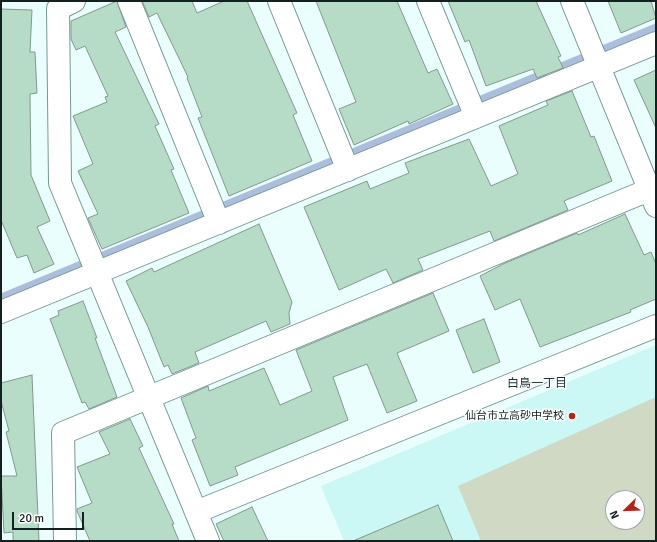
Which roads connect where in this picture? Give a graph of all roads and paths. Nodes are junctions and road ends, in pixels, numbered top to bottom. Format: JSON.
{"nodes":[{"id":1,"x":74,"y":1,"type":"edge"},
{"id":2,"x":128,"y":1,"type":"edge"},
{"id":3,"x":279,"y":1,"type":"edge"},
{"id":4,"x":428,"y":1,"type":"edge"},
{"id":5,"x":572,"y":1,"type":"edge"},
{"id":6,"x":656,"y":44,"type":"edge"},
{"id":7,"x":595,"y":57,"type":"junction"},
{"id":8,"x":472,"y":108,"type":"junction"},
{"id":9,"x":344,"y":160,"type":"junction"},
{"id":10,"x":654,"y":195,"type":"edge"},
{"id":11,"x":215,"y":214,"type":"junction"},
{"id":12,"x":93,"y":264,"type":"junction"},
{"id":13,"x":1,"y":312,"type":"edge"},
{"id":14,"x":656,"y":326,"type":"edge"},
{"id":15,"x":149,"y":397,"type":"junction"},
{"id":16,"x":196,"y":512,"type":"junction"},
{"id":17,"x":65,"y":541,"type":"edge"},
{"id":18,"x":208,"y":541,"type":"edge"}],
"edges":[{"from":1,"to":12,"type":"street"},
{"from":2,"to":11,"type":"street"},
{"from":3,"to":9,"type":"street"},
{"from":4,"to":8,"type":"street"},
{"from":5,"to":7,"type":"street"},
{"from":6,"to":7,"type":"street"},
{"from":7,"to":8,"type":"street"},
{"from":7,"to":10,"type":"street"},
{"from":8,"to":9,"type":"street"},
{"from":9,"to":11,"type":"street"},
{"from":10,"to":15,"type":"street"},
{"from":11,"to":12,"type":"street"},
{"from":12,"to":13,"type":"street"},
{"from":12,"to":15,"type":"street"},
{"from":14,"to":16,"type":"street"},
{"from":15,"to":16,"type":"street"},
{"from":15,"to":17,"type":"street"},
{"from":16,"to":18,"type":"street"}]}
